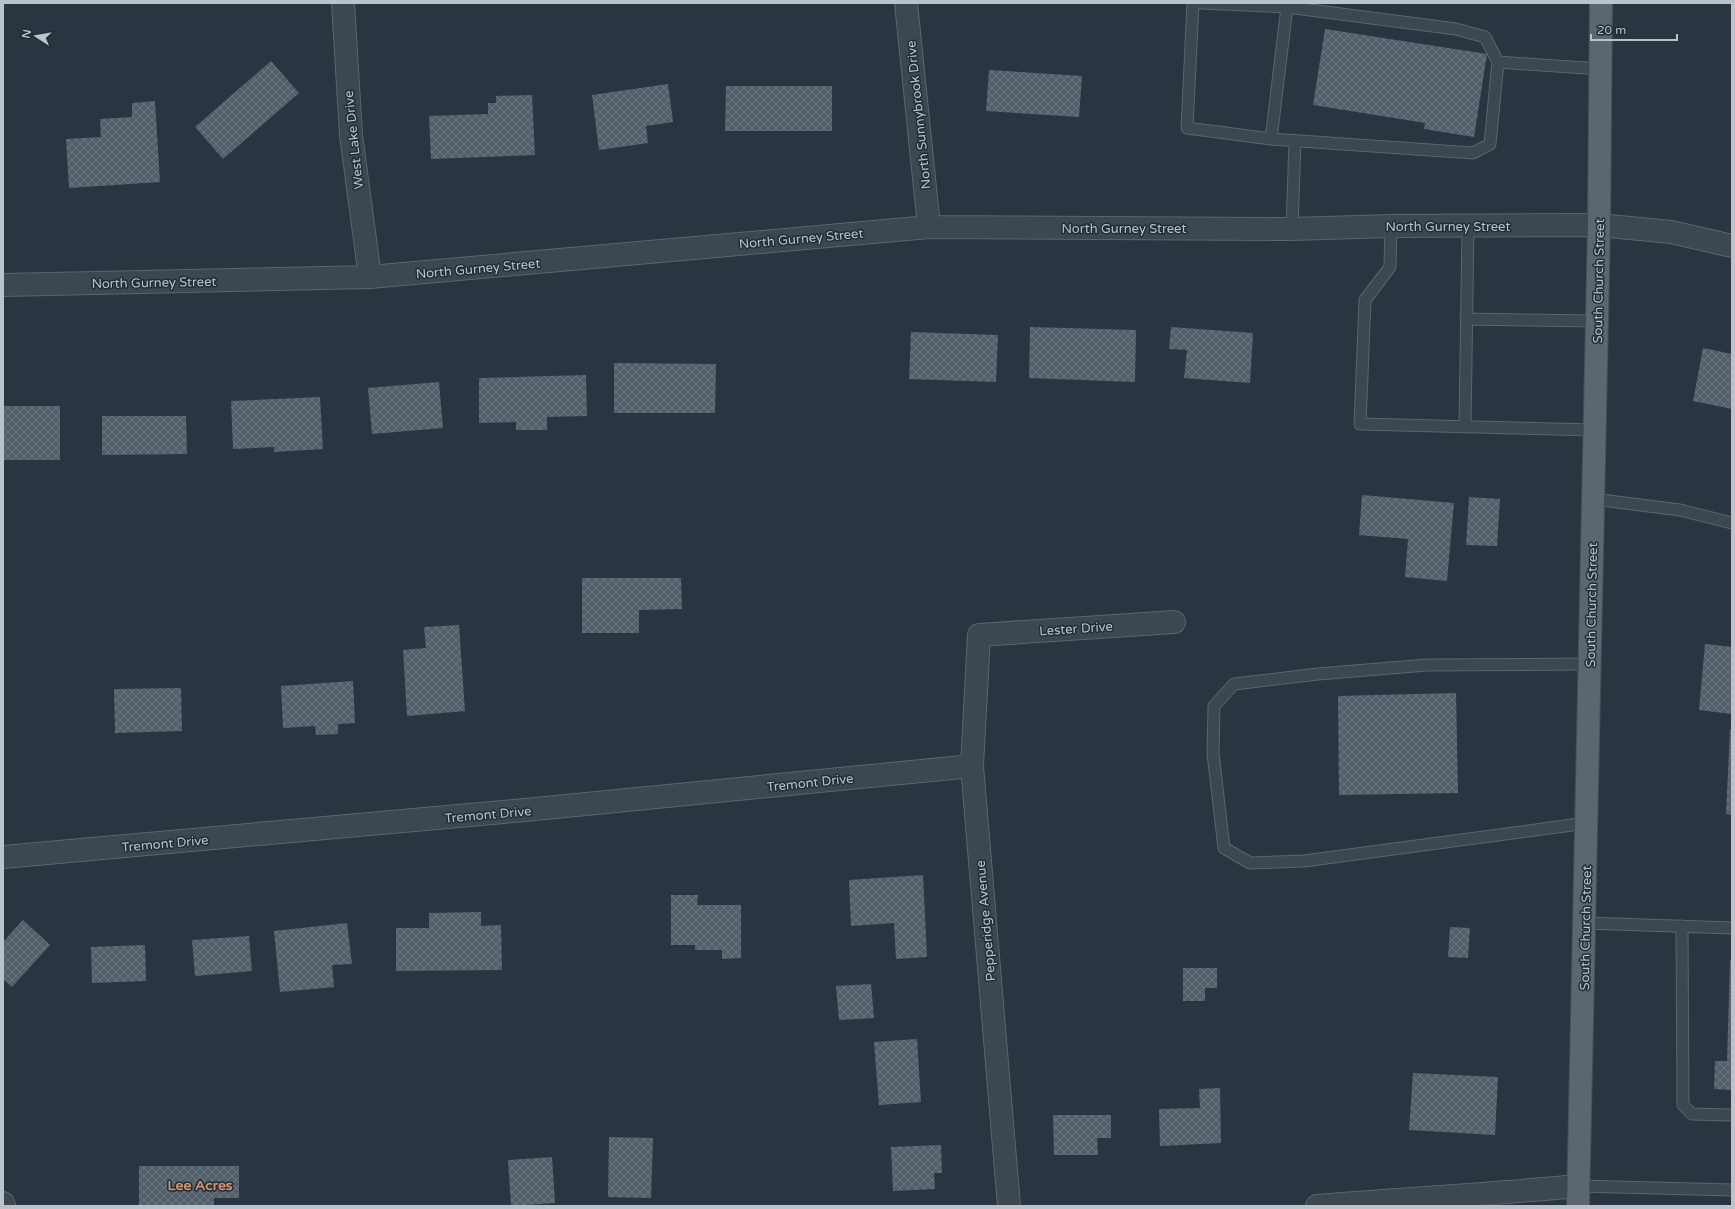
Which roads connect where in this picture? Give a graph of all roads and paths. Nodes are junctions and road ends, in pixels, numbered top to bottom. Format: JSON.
{"nodes":[{"id":1,"x":342,"y":3,"type":"edge"},
{"id":2,"x":906,"y":3,"type":"edge"},
{"id":3,"x":1193,"y":3,"type":"edge"},
{"id":4,"x":1202,"y":3,"type":"edge"},
{"id":5,"x":1601,"y":3,"type":"edge"},
{"id":6,"x":1287,"y":7,"type":"junction"},
{"id":7,"x":1498,"y":62,"type":"junction"},
{"id":8,"x":1600,"y":69,"type":"junction"},
{"id":9,"x":1271,"y":140,"type":"junction"},
{"id":10,"x":1294,"y":141,"type":"junction"},
{"id":11,"x":1599,"y":225,"type":"junction"},
{"id":12,"x":1391,"y":226,"type":"junction"},
{"id":13,"x":1468,"y":226,"type":"junction"},
{"id":14,"x":929,"y":227,"type":"junction"},
{"id":15,"x":1292,"y":229,"type":"junction"},
{"id":16,"x":1732,"y":246,"type":"edge"},
{"id":17,"x":370,"y":277,"type":"junction"},
{"id":18,"x":3,"y":285,"type":"edge"},
{"id":19,"x":1466,"y":319,"type":"junction"},
{"id":20,"x":1597,"y":321,"type":"junction"},
{"id":21,"x":1465,"y":427,"type":"junction"},
{"id":22,"x":1594,"y":430,"type":"junction"},
{"id":23,"x":1593,"y":499,"type":"junction"},
{"id":24,"x":1732,"y":523,"type":"edge"},
{"id":25,"x":1174,"y":622,"type":"dead end"},
{"id":26,"x":979,"y":635,"type":"joint"},
{"id":27,"x":1590,"y":664,"type":"junction"},
{"id":28,"x":972,"y":766,"type":"junction"},
{"id":29,"x":1587,"y":823,"type":"junction"},
{"id":30,"x":3,"y":857,"type":"edge"},
{"id":31,"x":1585,"y":923,"type":"junction"},
{"id":32,"x":1682,"y":926,"type":"junction"},
{"id":33,"x":1732,"y":928,"type":"edge"},
{"id":34,"x":1732,"y":1115,"type":"edge"},
{"id":35,"x":1732,"y":1190,"type":"edge"},
{"id":36,"x":1578,"y":1196,"type":"edge"},
{"id":37,"x":3,"y":1203,"type":"edge"},
{"id":38,"x":4,"y":1206,"type":"edge"},
{"id":39,"x":1008,"y":1206,"type":"edge"},
{"id":40,"x":1317,"y":1206,"type":"edge"}],
"edges":[{"from":1,"to":17,"type":"street","name":"West Lake Drive"},
{"from":2,"to":14,"type":"street","name":"North Sunnybrook Drive"},
{"from":3,"to":9,"type":"lane"},
{"from":4,"to":6,"type":"lane"},
{"from":5,"to":8,"type":"main road","name":"South Church Street"},
{"from":6,"to":7,"type":"lane"},
{"from":6,"to":9,"type":"lane"},
{"from":7,"to":8,"type":"lane"},
{"from":7,"to":10,"type":"lane"},
{"from":8,"to":11,"type":"main road","name":"South Church Street"},
{"from":9,"to":10,"type":"lane"},
{"from":10,"to":15,"type":"lane"},
{"from":11,"to":13,"type":"street","name":"North Gurney Street"},
{"from":11,"to":16,"type":"street","name":"North Gurney Street"},
{"from":11,"to":20,"type":"main road","name":"South Church Street"},
{"from":12,"to":13,"type":"street","name":"North Gurney Street"},
{"from":12,"to":15,"type":"street","name":"North Gurney Street"},
{"from":12,"to":21,"type":"lane"},
{"from":13,"to":19,"type":"lane"},
{"from":14,"to":15,"type":"street","name":"North Gurney Street"},
{"from":14,"to":17,"type":"street","name":"North Gurney Street"},
{"from":17,"to":18,"type":"street","name":"North Gurney Street"},
{"from":19,"to":20,"type":"lane"},
{"from":19,"to":21,"type":"lane"},
{"from":20,"to":22,"type":"main road","name":"South Church Street"},
{"from":21,"to":22,"type":"lane"},
{"from":22,"to":23,"type":"main road","name":"South Church Street"},
{"from":23,"to":24,"type":"lane"},
{"from":23,"to":27,"type":"main road","name":"South Church Street"},
{"from":25,"to":26,"type":"street","name":"Lester Drive"},
{"from":26,"to":28,"type":"street","name":"Pepperidge Avenue"},
{"from":27,"to":29,"type":"main road","name":"South Church Street"},
{"from":27,"to":29,"type":"lane"},
{"from":28,"to":30,"type":"street","name":"Tremont Drive"},
{"from":28,"to":39,"type":"street","name":"Pepperidge Avenue"},
{"from":29,"to":31,"type":"main road","name":"South Church Street"},
{"from":31,"to":32,"type":"lane"},
{"from":31,"to":36,"type":"main road","name":"South Church Street"},
{"from":32,"to":33,"type":"lane"},
{"from":32,"to":34,"type":"lane"},
{"from":35,"to":36,"type":"lane"},
{"from":36,"to":40,"type":"street"},
{"from":37,"to":38,"type":"street"}]}
